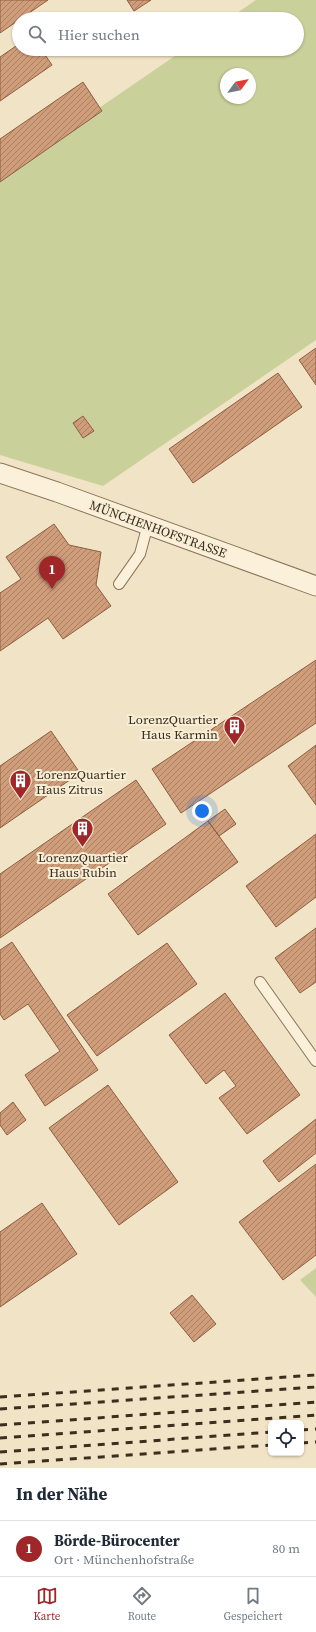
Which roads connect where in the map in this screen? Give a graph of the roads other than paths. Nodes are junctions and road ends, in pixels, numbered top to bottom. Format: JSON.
{"nodes":[{"id":1,"x":0,"y":474,"type":"edge"},
{"id":2,"x":148,"y":524,"type":"junction"},
{"id":3,"x":119,"y":584,"type":"dead end"},
{"id":4,"x":316,"y":586,"type":"edge"},
{"id":5,"x":260,"y":982,"type":"dead end"},
{"id":6,"x":316,"y":1061,"type":"edge"}],
"edges":[{"from":1,"to":2,"type":"street","name":"MÜNCHENHOFSTRASSE"},
{"from":2,"to":3,"type":"lane"},
{"from":2,"to":4,"type":"street","name":"MÜNCHENHOFSTRASSE"},
{"from":5,"to":6,"type":"lane"}]}
